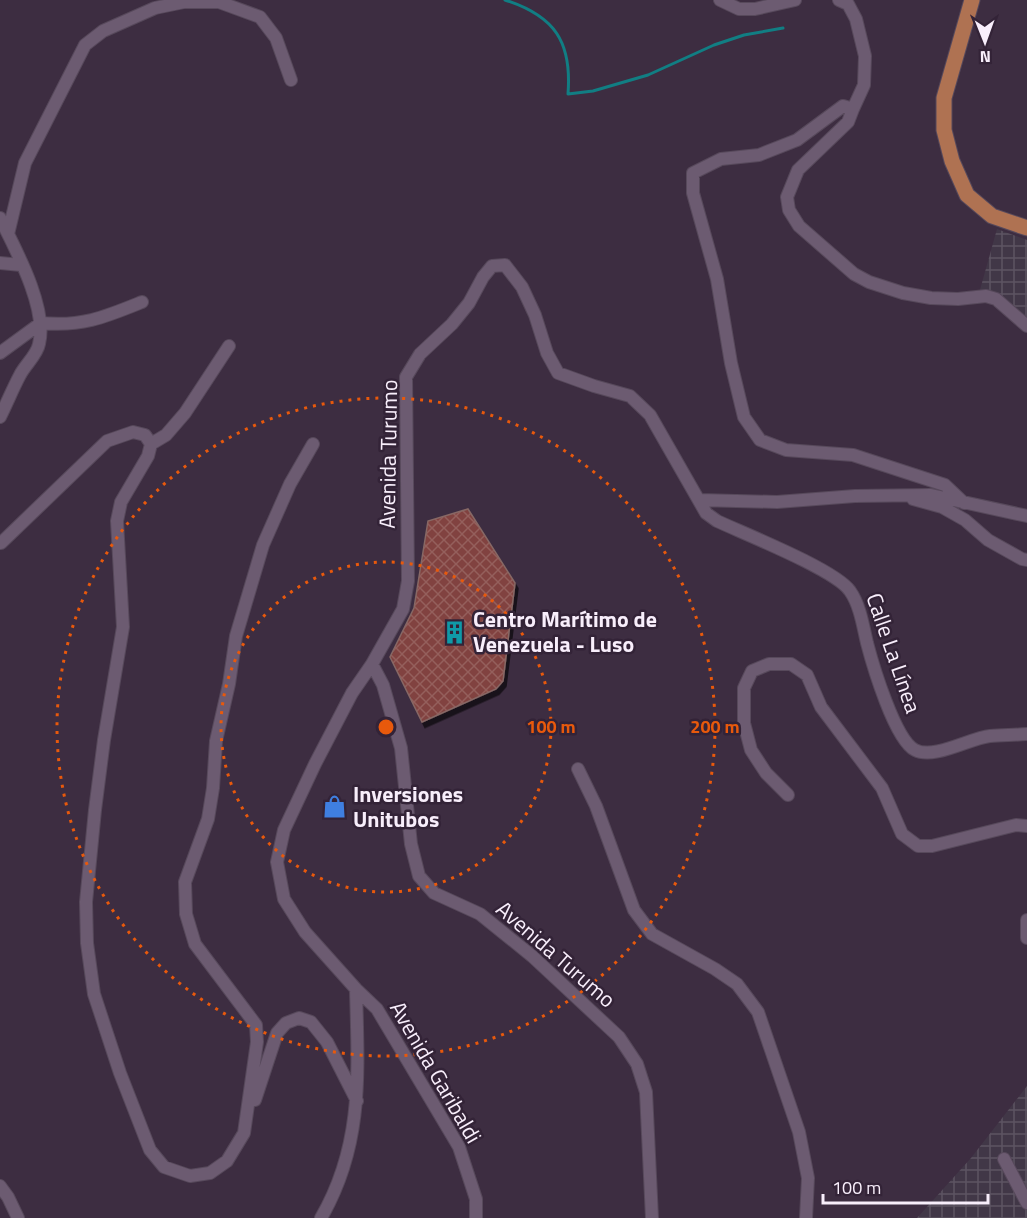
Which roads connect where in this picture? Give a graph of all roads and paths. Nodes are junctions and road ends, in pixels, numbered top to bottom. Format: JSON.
{"nodes":[{"id":1,"x":720,"y":0,"type":"edge"},
{"id":2,"x":795,"y":0,"type":"edge"},
{"id":3,"x":839,"y":0,"type":"edge"},
{"id":4,"x":972,"y":0,"type":"edge"},
{"id":5,"x":291,"y":80,"type":"dead end"},
{"id":6,"x":853,"y":109,"type":"junction"},
{"id":7,"x":0,"y":218,"type":"edge"},
{"id":8,"x":1027,"y":228,"type":"edge"},
{"id":9,"x":8,"y":234,"type":"junction"},
{"id":10,"x":0,"y":263,"type":"edge"},
{"id":11,"x":21,"y":265,"type":"junction"},
{"id":12,"x":142,"y":302,"type":"dead end"},
{"id":13,"x":41,"y":323,"type":"junction"},
{"id":14,"x":1027,"y":326,"type":"edge"},
{"id":15,"x":229,"y":345,"type":"dead end"},
{"id":16,"x":0,"y":353,"type":"edge"},
{"id":17,"x":0,"y":417,"type":"edge"},
{"id":18,"x":150,"y":444,"type":"junction"},
{"id":19,"x":313,"y":444,"type":"dead end"},
{"id":20,"x":897,"y":494,"type":"junction"},
{"id":21,"x":699,"y":500,"type":"junction"},
{"id":22,"x":964,"y":503,"type":"junction"},
{"id":23,"x":1027,"y":516,"type":"edge"},
{"id":24,"x":0,"y":528,"type":"edge"},
{"id":25,"x":1,"y":545,"type":"edge"},
{"id":26,"x":1027,"y":560,"type":"edge"},
{"id":27,"x":372,"y":664,"type":"junction"},
{"id":28,"x":1027,"y":735,"type":"edge"},
{"id":29,"x":578,"y":768,"type":"dead end"},
{"id":30,"x":788,"y":795,"type":"dead end"},
{"id":31,"x":1027,"y":826,"type":"edge"},
{"id":32,"x":1027,"y":920,"type":"edge"},
{"id":33,"x":1027,"y":938,"type":"edge"},
{"id":34,"x":356,"y":989,"type":"junction"},
{"id":35,"x":357,"y":1101,"type":"junction"},
{"id":36,"x":244,"y":1133,"type":"junction"},
{"id":37,"x":1004,"y":1159,"type":"dead end"},
{"id":38,"x":0,"y":1186,"type":"edge"},
{"id":39,"x":1027,"y":1203,"type":"edge"},
{"id":40,"x":18,"y":1218,"type":"edge"},
{"id":41,"x":321,"y":1218,"type":"edge"},
{"id":42,"x":476,"y":1218,"type":"edge"},
{"id":43,"x":652,"y":1218,"type":"edge"},
{"id":44,"x":806,"y":1218,"type":"edge"}],
"edges":[{"from":1,"to":2,"type":"street"},
{"from":3,"to":6,"type":"street"},
{"from":4,"to":8,"type":"main road"},
{"from":5,"to":9,"type":"street"},
{"from":6,"to":14,"type":"street"},
{"from":6,"to":22,"type":"street"},
{"from":7,"to":9,"type":"street"},
{"from":9,"to":11,"type":"street"},
{"from":10,"to":11,"type":"street"},
{"from":11,"to":13,"type":"street"},
{"from":12,"to":13,"type":"street"},
{"from":13,"to":16,"type":"street"},
{"from":13,"to":17,"type":"street"},
{"from":15,"to":18,"type":"street"},
{"from":18,"to":25,"type":"street"},
{"from":18,"to":36,"type":"street"},
{"from":19,"to":36,"type":"street"},
{"from":20,"to":21,"type":"street"},
{"from":20,"to":22,"type":"street"},
{"from":20,"to":26,"type":"street"},
{"from":21,"to":27,"type":"street","name":"Avenida Turumo"},
{"from":21,"to":28,"type":"street","name":"Calle La Línea"},
{"from":22,"to":23,"type":"street"},
{"from":24,"to":25,"type":"street"},
{"from":27,"to":34,"type":"street","name":"Avenida Garibaldi"},
{"from":27,"to":43,"type":"street","name":"Avenida Turumo"},
{"from":29,"to":44,"type":"street"},
{"from":30,"to":31,"type":"street"},
{"from":32,"to":33,"type":"street"},
{"from":34,"to":35,"type":"street"},
{"from":34,"to":42,"type":"street","name":"Avenida Garibaldi"},
{"from":35,"to":36,"type":"street"},
{"from":35,"to":41,"type":"street"},
{"from":37,"to":39,"type":"street"},
{"from":38,"to":40,"type":"street"}]}
